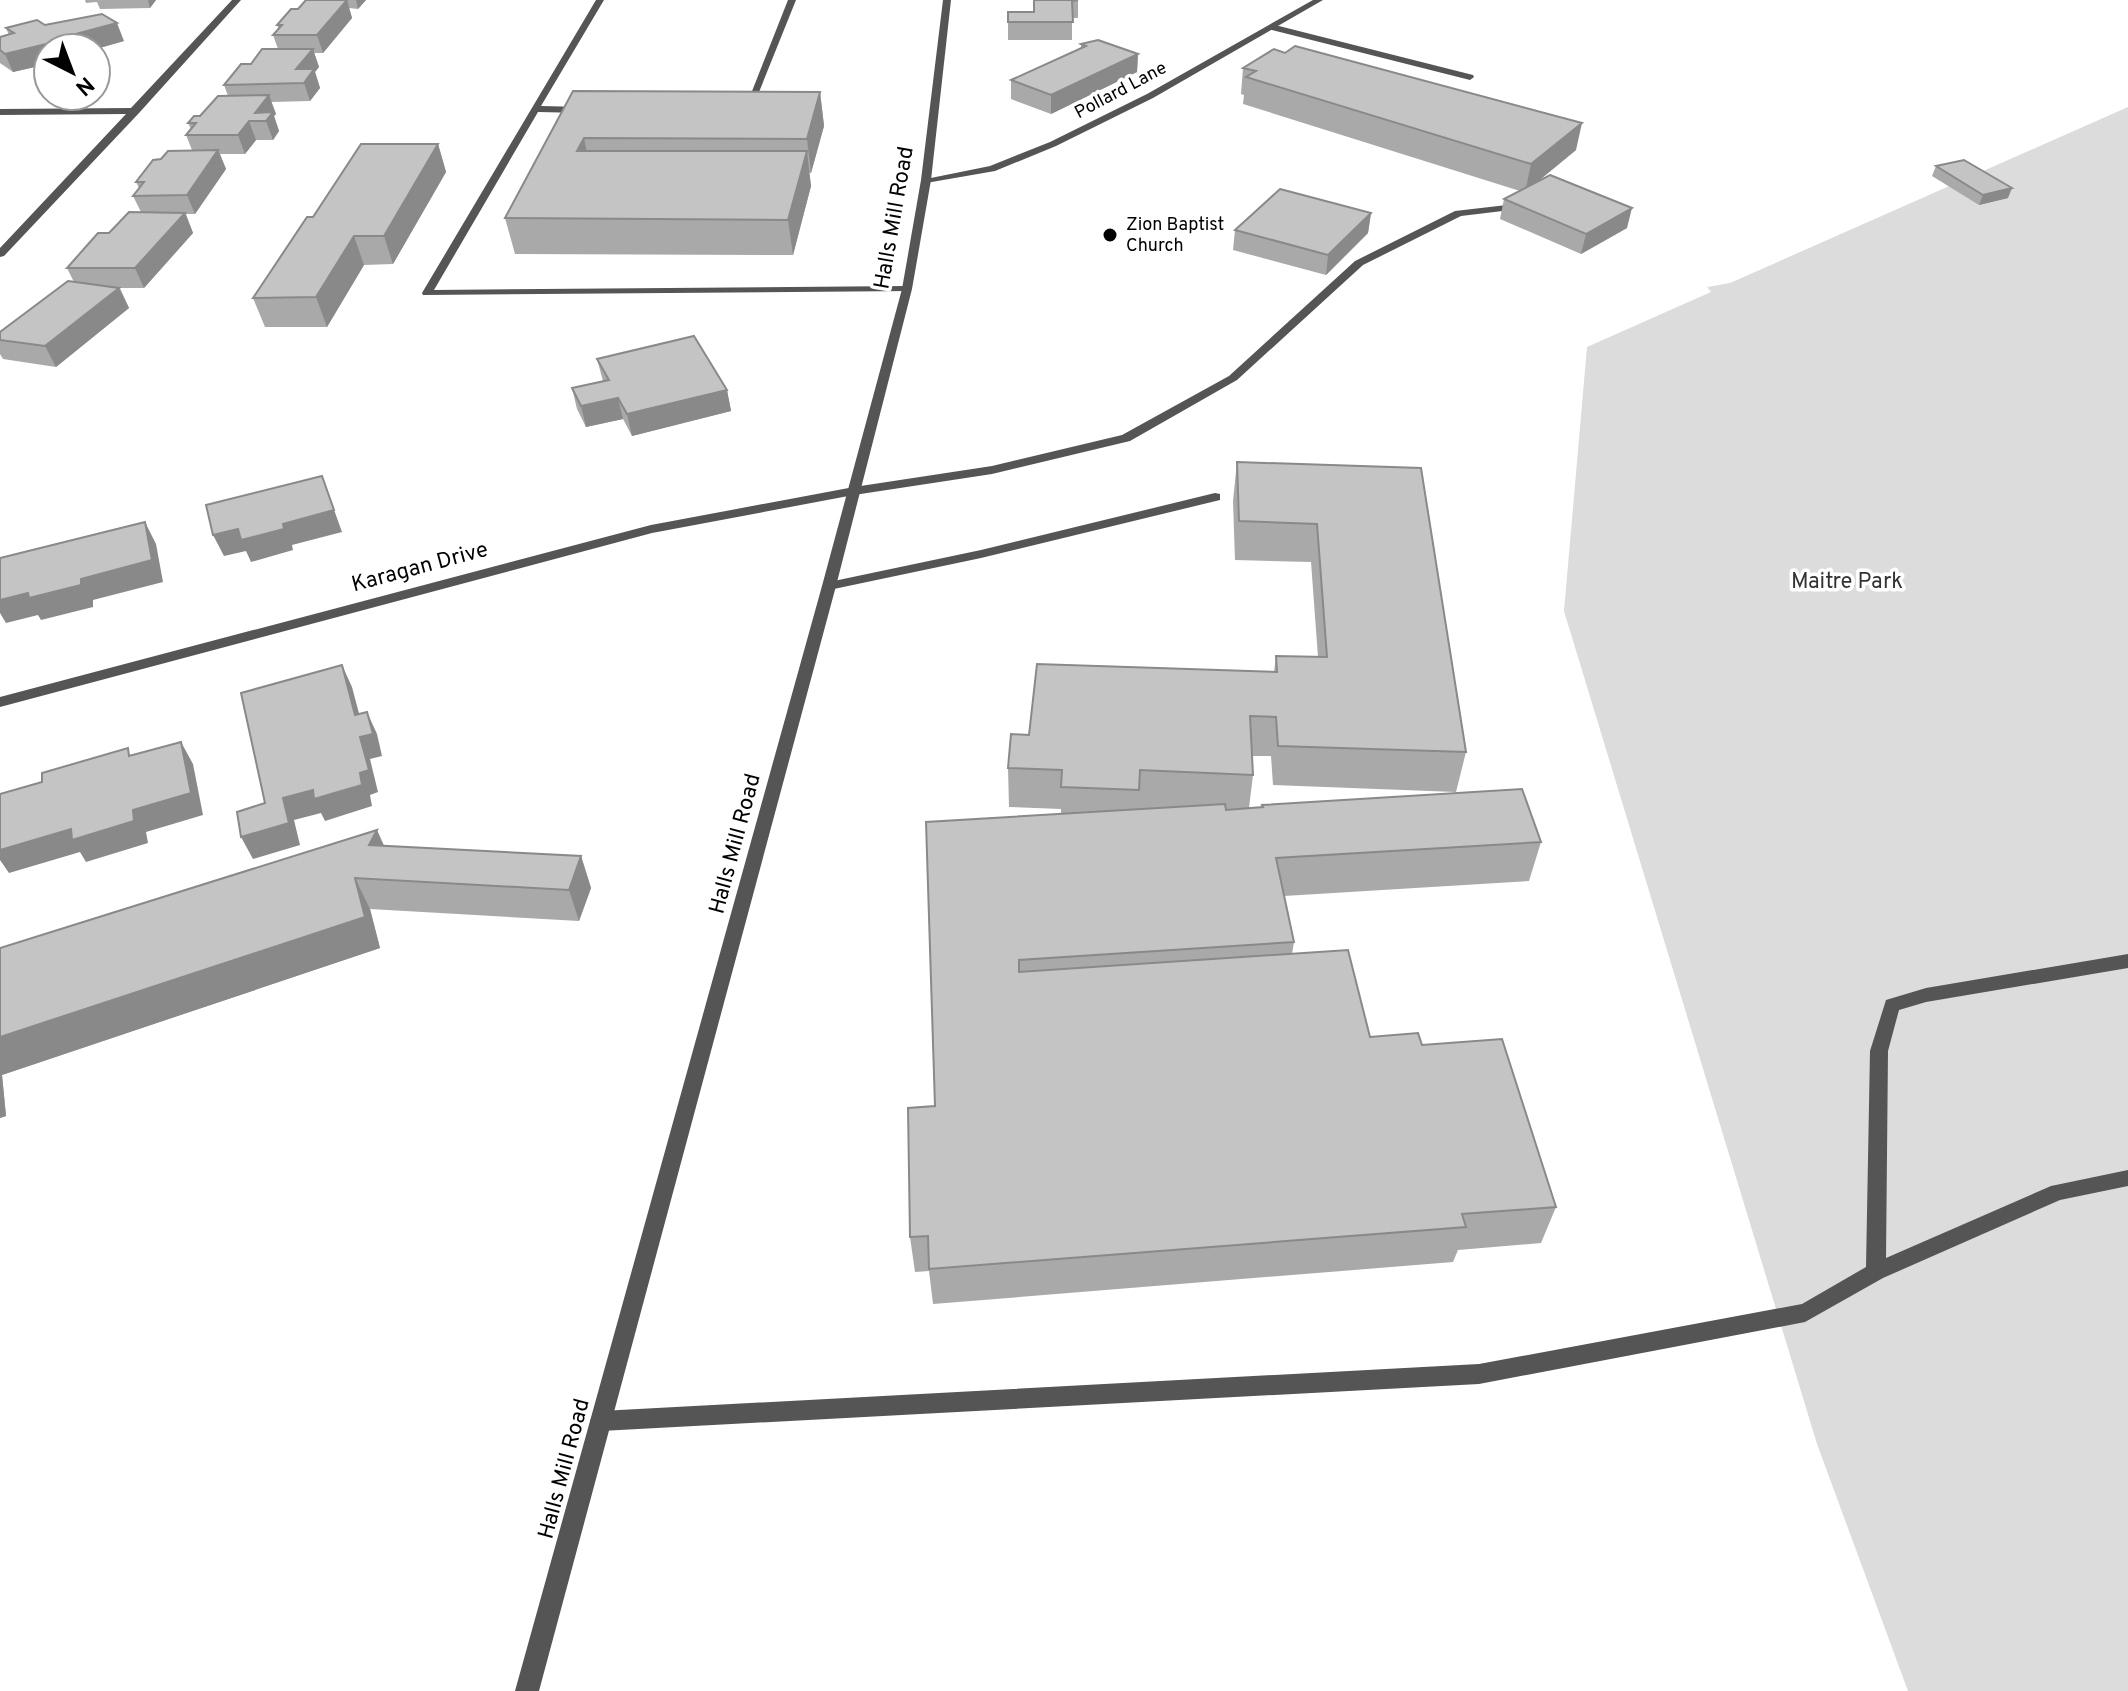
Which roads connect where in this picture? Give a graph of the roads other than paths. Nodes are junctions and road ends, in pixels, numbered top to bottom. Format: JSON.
{"nodes":[{"id":1,"x":237,"y":0,"type":"edge"},
{"id":2,"x":600,"y":0,"type":"edge"},
{"id":3,"x":792,"y":0,"type":"edge"},
{"id":4,"x":947,"y":0,"type":"edge"},
{"id":5,"x":1319,"y":0,"type":"edge"},
{"id":6,"x":1271,"y":27,"type":"junction"},
{"id":7,"x":1470,"y":77,"type":"dead end"},
{"id":8,"x":535,"y":109,"type":"junction"},
{"id":9,"x":596,"y":110,"type":"edge"},
{"id":10,"x":136,"y":111,"type":"junction"},
{"id":11,"x":0,"y":112,"type":"edge"},
{"id":12,"x":732,"y":112,"type":"edge"},
{"id":13,"x":926,"y":180,"type":"junction"},
{"id":14,"x":1507,"y":208,"type":"edge"},
{"id":15,"x":0,"y":254,"type":"edge"},
{"id":16,"x":907,"y":289,"type":"junction"},
{"id":17,"x":854,"y":491,"type":"junction"},
{"id":18,"x":1215,"y":497,"type":"dead end"},
{"id":19,"x":829,"y":586,"type":"junction"},
{"id":20,"x":0,"y":702,"type":"edge"},
{"id":21,"x":2128,"y":961,"type":"edge"},
{"id":22,"x":2128,"y":1178,"type":"edge"},
{"id":23,"x":1876,"y":1272,"type":"junction"},
{"id":24,"x":601,"y":1421,"type":"junction"},
{"id":25,"x":527,"y":1691,"type":"edge"}],
"edges":[{"from":1,"to":10,"type":"street"},
{"from":2,"to":8,"type":"street"},
{"from":3,"to":12,"type":"street"},
{"from":4,"to":13,"type":"street","name":"Halls Mill Road"},
{"from":5,"to":6,"type":"street","name":"Pollard Lane"},
{"from":6,"to":7,"type":"street"},
{"from":6,"to":13,"type":"street","name":"Pollard Lane"},
{"from":8,"to":9,"type":"street"},
{"from":8,"to":16,"type":"street"},
{"from":10,"to":11,"type":"street"},
{"from":10,"to":15,"type":"street"},
{"from":13,"to":16,"type":"street","name":"Halls Mill Road"},
{"from":14,"to":17,"type":"street","name":"Karagan Drive"},
{"from":16,"to":17,"type":"street","name":"Halls Mill Road"},
{"from":17,"to":19,"type":"street","name":"Halls Mill Road"},
{"from":17,"to":20,"type":"street","name":"Karagan Drive"},
{"from":18,"to":19,"type":"street"},
{"from":19,"to":24,"type":"street","name":"Halls Mill Road"},
{"from":21,"to":23,"type":"street"},
{"from":22,"to":23,"type":"street"},
{"from":23,"to":24,"type":"street"},
{"from":24,"to":25,"type":"street","name":"Halls Mill Road"}]}
